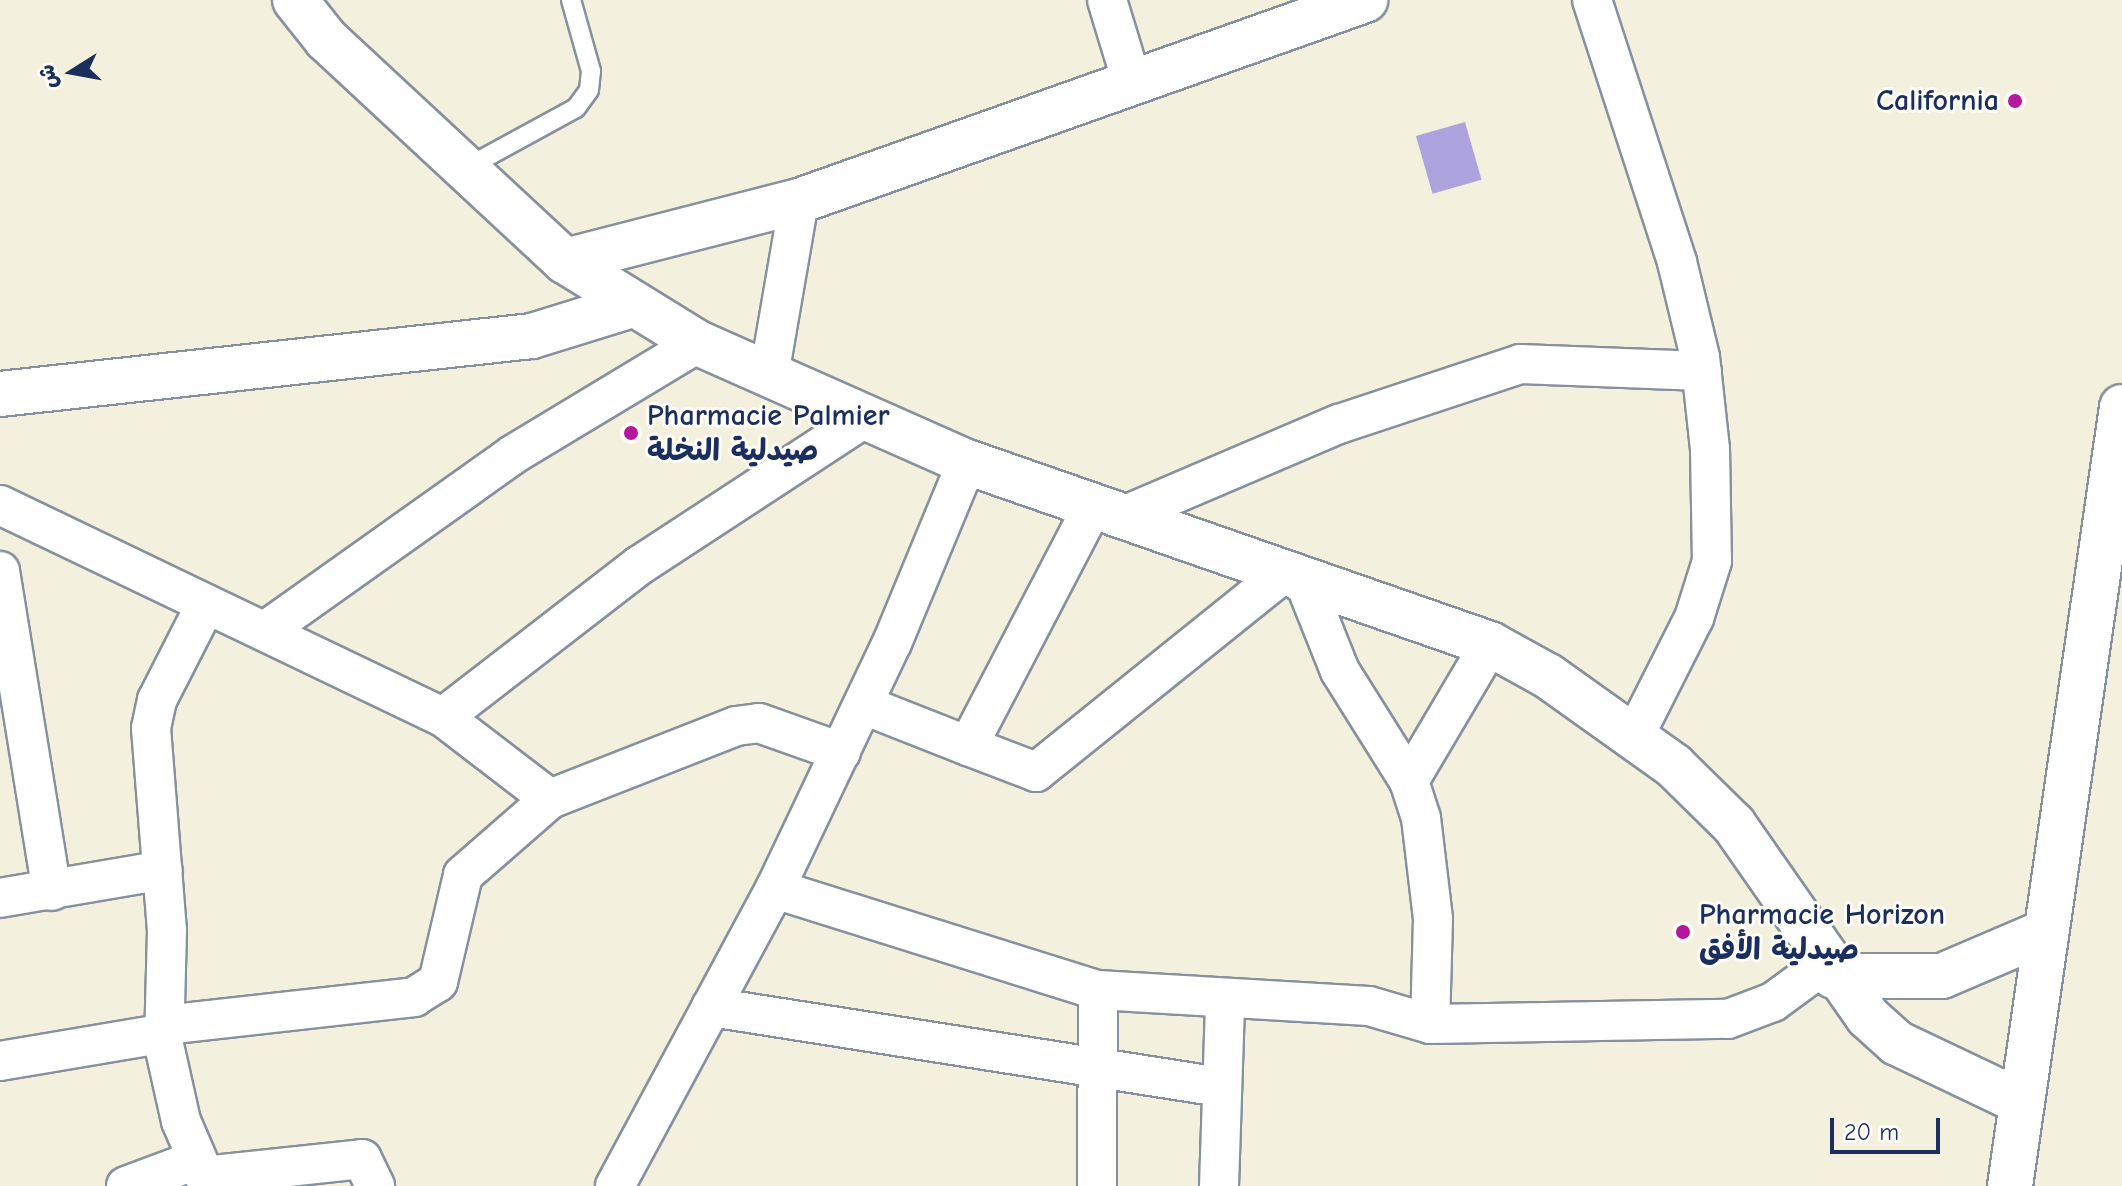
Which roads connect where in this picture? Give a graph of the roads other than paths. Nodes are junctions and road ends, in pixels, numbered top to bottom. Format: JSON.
{"nodes":[{"id":1,"x":295,"y":0,"type":"edge"},
{"id":2,"x":571,"y":0,"type":"edge"},
{"id":3,"x":1107,"y":0,"type":"edge"},
{"id":4,"x":1365,"y":0,"type":"edge"},
{"id":5,"x":1592,"y":0,"type":"edge"},
{"id":6,"x":1131,"y":79,"type":"junction"},
{"id":7,"x":463,"y":169,"type":"junction"},
{"id":8,"x":799,"y":201,"type":"junction"},
{"id":9,"x":565,"y":261,"type":"junction"},
{"id":10,"x":632,"y":305,"type":"junction"},
{"id":11,"x":698,"y":343,"type":"junction"},
{"id":12,"x":1702,"y":371,"type":"junction"},
{"id":13,"x":769,"y":375,"type":"junction"},
{"id":14,"x":0,"y":394,"type":"edge"},
{"id":15,"x":2122,"y":407,"type":"edge"},
{"id":16,"x":863,"y":419,"type":"junction"},
{"id":17,"x":967,"y":462,"type":"junction"},
{"id":18,"x":0,"y":505,"type":"edge"},
{"id":19,"x":1108,"y":511,"type":"junction"},
{"id":20,"x":2116,"y":540,"type":"edge"},
{"id":21,"x":0,"y":571,"type":"edge"},
{"id":22,"x":1294,"y":573,"type":"junction"},
{"id":23,"x":206,"y":604,"type":"junction"},
{"id":24,"x":265,"y":631,"type":"junction"},
{"id":25,"x":1490,"y":644,"type":"junction"},
{"id":26,"x":864,"y":705,"type":"junction"},
{"id":27,"x":443,"y":717,"type":"junction"},
{"id":28,"x":1634,"y":737,"type":"junction"},
{"id":29,"x":968,"y":746,"type":"junction"},
{"id":30,"x":841,"y":752,"type":"junction"},
{"id":31,"x":1409,"y":781,"type":"junction"},
{"id":32,"x":550,"y":799,"type":"junction"},
{"id":33,"x":163,"y":870,"type":"junction"},
{"id":34,"x":775,"y":889,"type":"junction"},
{"id":35,"x":52,"y":891,"type":"junction"},
{"id":36,"x":0,"y":898,"type":"edge"},
{"id":37,"x":2043,"y":933,"type":"junction"},
{"id":38,"x":1829,"y":970,"type":"junction"},
{"id":39,"x":1098,"y":990,"type":"junction"},
{"id":40,"x":1225,"y":1003,"type":"junction"},
{"id":41,"x":711,"y":1007,"type":"junction"},
{"id":42,"x":1430,"y":1024,"type":"junction"},
{"id":43,"x":165,"y":1025,"type":"junction"},
{"id":44,"x":0,"y":1061,"type":"edge"},
{"id":45,"x":1093,"y":1071,"type":"junction"},
{"id":46,"x":1220,"y":1087,"type":"junction"},
{"id":47,"x":2021,"y":1102,"type":"junction"},
{"id":48,"x":203,"y":1174,"type":"edge"},
{"id":49,"x":126,"y":1186,"type":"edge"},
{"id":50,"x":375,"y":1186,"type":"edge"},
{"id":51,"x":615,"y":1186,"type":"edge"},
{"id":52,"x":1097,"y":1186,"type":"edge"},
{"id":53,"x":1219,"y":1186,"type":"edge"},
{"id":54,"x":2010,"y":1186,"type":"edge"}],
"edges":[{"from":1,"to":7,"type":"street"},
{"from":2,"to":7,"type":"lane"},
{"from":3,"to":6,"type":"street"},
{"from":4,"to":6,"type":"street"},
{"from":5,"to":12,"type":"street"},
{"from":6,"to":8,"type":"street"},
{"from":7,"to":9,"type":"street"},
{"from":8,"to":9,"type":"street"},
{"from":8,"to":13,"type":"street"},
{"from":9,"to":10,"type":"street"},
{"from":10,"to":11,"type":"street"},
{"from":10,"to":14,"type":"street"},
{"from":11,"to":13,"type":"street"},
{"from":11,"to":24,"type":"street"},
{"from":12,"to":19,"type":"street"},
{"from":12,"to":28,"type":"street"},
{"from":13,"to":16,"type":"street"},
{"from":15,"to":20,"type":"street"},
{"from":16,"to":17,"type":"street"},
{"from":16,"to":27,"type":"street"},
{"from":17,"to":19,"type":"street"},
{"from":17,"to":26,"type":"street"},
{"from":18,"to":23,"type":"street"},
{"from":19,"to":22,"type":"street"},
{"from":19,"to":29,"type":"street"},
{"from":20,"to":37,"type":"street"},
{"from":21,"to":35,"type":"street"},
{"from":22,"to":25,"type":"street"},
{"from":22,"to":29,"type":"street"},
{"from":22,"to":31,"type":"street"},
{"from":23,"to":24,"type":"street"},
{"from":23,"to":33,"type":"street"},
{"from":24,"to":27,"type":"street"},
{"from":25,"to":28,"type":"street"},
{"from":25,"to":31,"type":"street"},
{"from":26,"to":29,"type":"street"},
{"from":26,"to":30,"type":"street"},
{"from":27,"to":32,"type":"street"},
{"from":28,"to":38,"type":"street"},
{"from":30,"to":32,"type":"street"},
{"from":30,"to":34,"type":"street"},
{"from":31,"to":42,"type":"street"},
{"from":32,"to":43,"type":"street"},
{"from":33,"to":35,"type":"street"},
{"from":33,"to":43,"type":"street"},
{"from":34,"to":39,"type":"street"},
{"from":34,"to":41,"type":"street"},
{"from":35,"to":36,"type":"street"},
{"from":37,"to":38,"type":"street"},
{"from":37,"to":47,"type":"street"},
{"from":38,"to":42,"type":"street"},
{"from":38,"to":47,"type":"street"},
{"from":39,"to":40,"type":"street"},
{"from":39,"to":45,"type":"street"},
{"from":40,"to":42,"type":"street"},
{"from":40,"to":46,"type":"street"},
{"from":41,"to":45,"type":"street"},
{"from":41,"to":51,"type":"street"},
{"from":43,"to":44,"type":"street"},
{"from":43,"to":48,"type":"street"},
{"from":45,"to":46,"type":"street"},
{"from":45,"to":52,"type":"street"},
{"from":46,"to":53,"type":"street"},
{"from":47,"to":54,"type":"street"},
{"from":48,"to":49,"type":"street"},
{"from":48,"to":50,"type":"street"}]}
